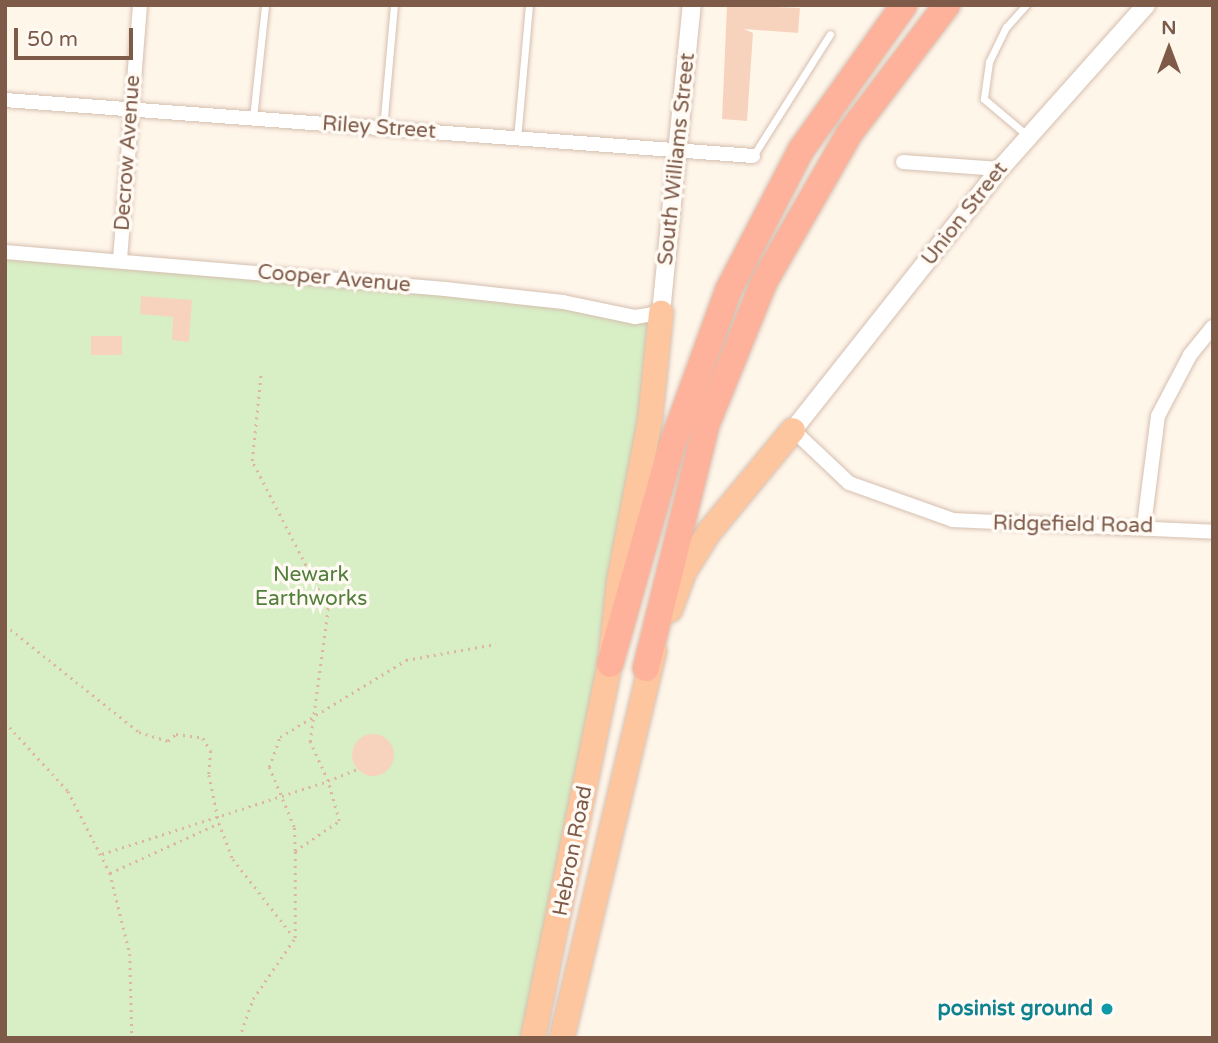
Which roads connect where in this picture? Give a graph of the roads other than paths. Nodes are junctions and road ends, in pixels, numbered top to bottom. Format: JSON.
{"nodes":[{"id":1,"x":140,"y":5,"type":"edge"},
{"id":2,"x":265,"y":5,"type":"edge"},
{"id":3,"x":394,"y":5,"type":"edge"},
{"id":4,"x":529,"y":5,"type":"edge"},
{"id":5,"x":692,"y":5,"type":"edge"},
{"id":6,"x":904,"y":5,"type":"edge"},
{"id":7,"x":947,"y":5,"type":"edge"},
{"id":8,"x":1026,"y":5,"type":"edge"},
{"id":9,"x":1142,"y":7,"type":"edge"},
{"id":10,"x":830,"y":34,"type":"dead end"},
{"id":11,"x":5,"y":100,"type":"edge"},
{"id":12,"x":130,"y":108,"type":"junction"},
{"id":13,"x":253,"y":118,"type":"junction"},
{"id":14,"x":383,"y":128,"type":"junction"},
{"id":15,"x":1029,"y":136,"type":"junction"},
{"id":16,"x":517,"y":139,"type":"junction"},
{"id":17,"x":680,"y":152,"type":"junction"},
{"id":18,"x":753,"y":156,"type":"joint"},
{"id":19,"x":903,"y":162,"type":"dead end"},
{"id":20,"x":1000,"y":169,"type":"junction"},
{"id":21,"x":5,"y":252,"type":"edge"},
{"id":22,"x":120,"y":259,"type":"junction"},
{"id":23,"x":661,"y":313,"type":"junction"},
{"id":24,"x":1213,"y":327,"type":"edge"},
{"id":25,"x":793,"y":430,"type":"junction"},
{"id":26,"x":1144,"y":525,"type":"junction"},
{"id":27,"x":1213,"y":532,"type":"edge"},
{"id":28,"x":610,"y":664,"type":"junction"},
{"id":29,"x":646,"y":668,"type":"junction"},
{"id":30,"x":533,"y":1038,"type":"edge"},
{"id":31,"x":562,"y":1038,"type":"edge"}],
"edges":[{"from":1,"to":12,"type":"street","name":"Decrow Avenue"},
{"from":2,"to":13,"type":"lane"},
{"from":3,"to":14,"type":"lane"},
{"from":4,"to":16,"type":"lane"},
{"from":5,"to":17,"type":"street","name":"South Williams Street"},
{"from":6,"to":28,"type":"highway"},
{"from":7,"to":29,"type":"highway"},
{"from":8,"to":15,"type":"lane"},
{"from":9,"to":15,"type":"street","name":"Union Street"},
{"from":10,"to":18,"type":"lane"},
{"from":11,"to":12,"type":"street","name":"Riley Street"},
{"from":12,"to":13,"type":"street","name":"Riley Street"},
{"from":12,"to":22,"type":"street","name":"Decrow Avenue"},
{"from":13,"to":14,"type":"street","name":"Riley Street"},
{"from":14,"to":16,"type":"street","name":"Riley Street"},
{"from":15,"to":20,"type":"street","name":"Union Street"},
{"from":16,"to":17,"type":"street","name":"Riley Street"},
{"from":17,"to":18,"type":"street","name":"Riley Street"},
{"from":17,"to":23,"type":"street","name":"South Williams Street"},
{"from":19,"to":20,"type":"street"},
{"from":20,"to":25,"type":"street","name":"Union Street"},
{"from":21,"to":22,"type":"street","name":"Cooper Avenue"},
{"from":22,"to":23,"type":"street","name":"Cooper Avenue"},
{"from":23,"to":28,"type":"highway","name":"Hebron Road"},
{"from":24,"to":26,"type":"street"},
{"from":25,"to":26,"type":"street","name":"Ridgefield Road"},
{"from":25,"to":29,"type":"highway","name":"Hebron Road"},
{"from":26,"to":27,"type":"street","name":"Ridgefield Road"},
{"from":28,"to":30,"type":"highway","name":"Hebron Road"},
{"from":29,"to":31,"type":"highway","name":"Hebron Road"}]}
